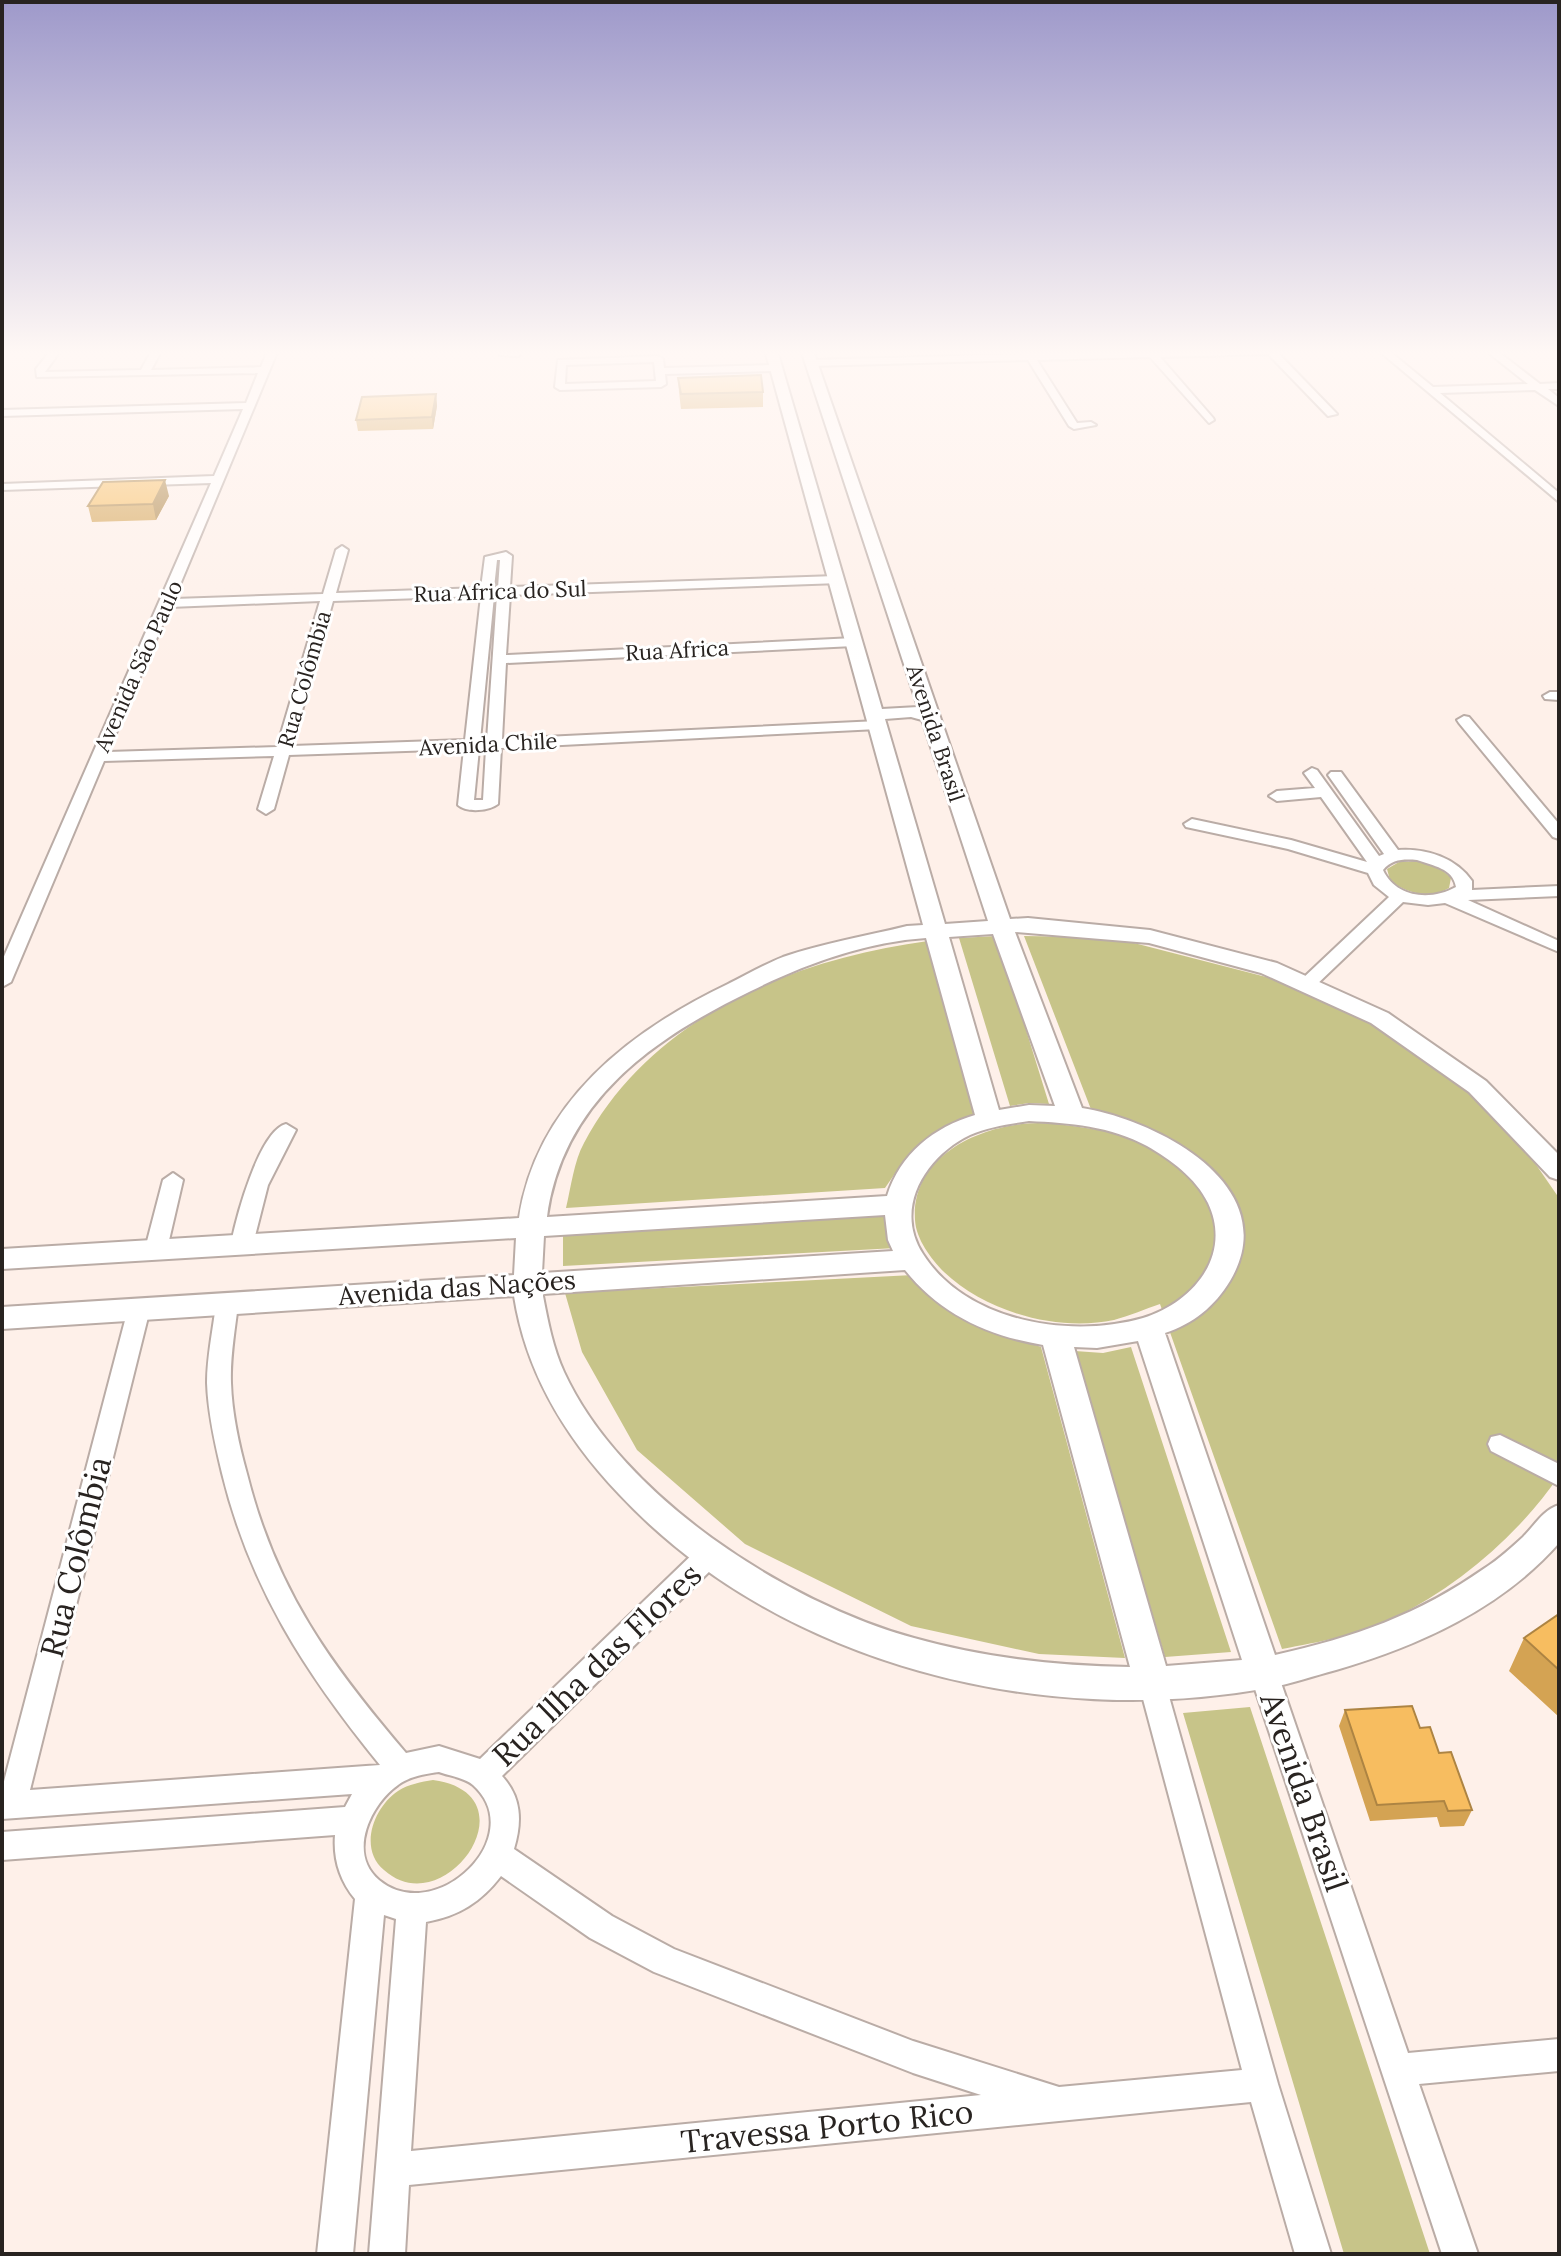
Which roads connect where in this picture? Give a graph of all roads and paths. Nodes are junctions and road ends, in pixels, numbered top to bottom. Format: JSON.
{"nodes":[{"id":1,"x":227,"y":455,"type":"edge"},
{"id":2,"x":800,"y":455,"type":"edge"},
{"id":3,"x":842,"y":455,"type":"edge"},
{"id":4,"x":1508,"y":455,"type":"edge"},
{"id":5,"x":217,"y":479,"type":"junction"},
{"id":6,"x":2,"y":487,"type":"edge"},
{"id":7,"x":1559,"y":499,"type":"edge"},
{"id":8,"x":342,"y":550,"type":"dead end"},
{"id":9,"x":836,"y":580,"type":"junction"},
{"id":10,"x":504,"y":591,"type":"junction"},
{"id":11,"x":487,"y":592,"type":"junction"},
{"id":12,"x":328,"y":597,"type":"junction"},
{"id":13,"x":164,"y":603,"type":"junction"},
{"id":14,"x":854,"y":642,"type":"junction"},
{"id":15,"x":499,"y":659,"type":"junction"},
{"id":16,"x":930,"y":718,"type":"junction"},
{"id":17,"x":876,"y":720,"type":"junction"},
{"id":18,"x":1464,"y":720,"type":"dead end"},
{"id":19,"x":493,"y":739,"type":"junction"},
{"id":20,"x":473,"y":740,"type":"junction"},
{"id":21,"x":285,"y":748,"type":"junction"},
{"id":22,"x":101,"y":753,"type":"junction"},
{"id":23,"x":1312,"y":773,"type":"dead end"},
{"id":24,"x":1336,"y":775,"type":"dead end"},
{"id":25,"x":1326,"y":792,"type":"junction"},
{"id":26,"x":1277,"y":796,"type":"dead end"},
{"id":27,"x":266,"y":809,"type":"dead end"},
{"id":28,"x":1192,"y":824,"type":"dead end"},
{"id":29,"x":1559,"y":834,"type":"edge"},
{"id":30,"x":1394,"y":856,"type":"junction"},
{"id":31,"x":1376,"y":868,"type":"junction"},
{"id":32,"x":1559,"y":877,"type":"edge"},
{"id":33,"x":1559,"y":891,"type":"edge"},
{"id":34,"x":1456,"y":892,"type":"junction"},
{"id":35,"x":1401,"y":895,"type":"junction"},
{"id":36,"x":1000,"y":923,"type":"junction"},
{"id":37,"x":935,"y":927,"type":"junction"},
{"id":38,"x":1559,"y":947,"type":"edge"},
{"id":39,"x":2,"y":982,"type":"edge"},
{"id":40,"x":1307,"y":984,"type":"junction"},
{"id":41,"x":1071,"y":1114,"type":"junction"},
{"id":42,"x":989,"y":1119,"type":"junction"},
{"id":43,"x":286,"y":1130,"type":"dead end"},
{"id":44,"x":1557,"y":1166,"type":"edge"},
{"id":45,"x":173,"y":1180,"type":"dead end"},
{"id":46,"x":898,"y":1205,"type":"junction"},
{"id":47,"x":531,"y":1226,"type":"junction"},
{"id":48,"x":242,"y":1244,"type":"junction"},
{"id":49,"x":156,"y":1249,"type":"junction"},
{"id":50,"x":2,"y":1259,"type":"edge"},
{"id":51,"x":912,"y":1260,"type":"junction"},
{"id":52,"x":527,"y":1283,"type":"junction"},
{"id":53,"x":227,"y":1304,"type":"junction"},
{"id":54,"x":139,"y":1309,"type":"junction"},
{"id":55,"x":2,"y":1318,"type":"edge"},
{"id":56,"x":1149,"y":1329,"type":"junction"},
{"id":57,"x":1056,"y":1337,"type":"junction"},
{"id":58,"x":1500,"y":1444,"type":"dead end"},
{"id":59,"x":1559,"y":1476,"type":"edge"},
{"id":60,"x":1559,"y":1518,"type":"edge"},
{"id":61,"x":708,"y":1556,"type":"junction"},
{"id":62,"x":1264,"y":1674,"type":"junction"},
{"id":63,"x":1153,"y":1684,"type":"junction"},
{"id":64,"x":393,"y":1773,"type":"junction"},
{"id":65,"x":485,"y":1774,"type":"junction"},
{"id":66,"x":7,"y":1806,"type":"edge"},
{"id":67,"x":353,"y":1820,"type":"junction"},
{"id":68,"x":2,"y":1846,"type":"edge"},
{"id":69,"x":499,"y":1856,"type":"junction"},
{"id":70,"x":371,"y":1894,"type":"junction"},
{"id":71,"x":412,"y":1908,"type":"junction"},
{"id":72,"x":1559,"y":2055,"type":"edge"},
{"id":73,"x":1398,"y":2070,"type":"junction"},
{"id":74,"x":1262,"y":2084,"type":"junction"},
{"id":75,"x":1062,"y":2104,"type":"junction"},
{"id":76,"x":393,"y":2170,"type":"junction"},
{"id":77,"x":335,"y":2254,"type":"edge"},
{"id":78,"x":387,"y":2254,"type":"edge"},
{"id":79,"x":1313,"y":2254,"type":"edge"},
{"id":80,"x":1460,"y":2254,"type":"edge"}],
"edges":[{"from":1,"to":5,"type":"street","name":"Avenida São Paulo"},
{"from":2,"to":9,"type":"main road","name":"Avenida Brasil"},
{"from":3,"to":16,"type":"main road","name":"Avenida Brasil"},
{"from":4,"to":7,"type":"street"},
{"from":5,"to":6,"type":"street"},
{"from":5,"to":13,"type":"street","name":"Avenida São Paulo"},
{"from":8,"to":12,"type":"street","name":"Rua Colômbia"},
{"from":9,"to":10,"type":"street","name":"Rua Africa do Sul"},
{"from":9,"to":14,"type":"main road","name":"Avenida Brasil"},
{"from":10,"to":11,"type":"street","name":"Rua Africa do Sul"},
{"from":10,"to":11,"type":"street"},
{"from":10,"to":15,"type":"street"},
{"from":11,"to":12,"type":"street","name":"Rua Africa do Sul"},
{"from":11,"to":20,"type":"street"},
{"from":12,"to":13,"type":"street","name":"Rua Africa do Sul"},
{"from":12,"to":21,"type":"street","name":"Rua Colômbia"},
{"from":13,"to":22,"type":"street","name":"Avenida São Paulo"},
{"from":14,"to":15,"type":"street","name":"Rua Africa"},
{"from":14,"to":17,"type":"main road","name":"Avenida Brasil"},
{"from":15,"to":19,"type":"street"},
{"from":16,"to":17,"type":"main road"},
{"from":16,"to":36,"type":"main road","name":"Avenida Brasil"},
{"from":17,"to":19,"type":"street","name":"Avenida Chile"},
{"from":17,"to":37,"type":"main road","name":"Avenida Brasil"},
{"from":18,"to":29,"type":"street"},
{"from":19,"to":20,"type":"street","name":"Avenida Chile"},
{"from":19,"to":20,"type":"street"},
{"from":20,"to":21,"type":"street","name":"Avenida Chile"},
{"from":21,"to":22,"type":"street","name":"Avenida Chile"},
{"from":21,"to":27,"type":"street","name":"Rua Colômbia"},
{"from":22,"to":39,"type":"street","name":"Avenida São Paulo"},
{"from":23,"to":25,"type":"street"},
{"from":24,"to":30,"type":"street"},
{"from":25,"to":26,"type":"street"},
{"from":25,"to":31,"type":"street"},
{"from":28,"to":31,"type":"street"},
{"from":30,"to":31,"type":"street"},
{"from":30,"to":34,"type":"street"},
{"from":31,"to":35,"type":"street"},
{"from":32,"to":34,"type":"street"},
{"from":33,"to":34,"type":"street"},
{"from":34,"to":35,"type":"street"},
{"from":34,"to":38,"type":"street"},
{"from":35,"to":40,"type":"street"},
{"from":36,"to":37,"type":"main road"},
{"from":36,"to":40,"type":"main road"},
{"from":36,"to":41,"type":"main road","name":"Avenida Brasil"},
{"from":37,"to":42,"type":"main road","name":"Avenida Brasil"},
{"from":37,"to":47,"type":"main road"},
{"from":40,"to":44,"type":"main road"},
{"from":41,"to":42,"type":"main road"},
{"from":41,"to":56,"type":"main road"},
{"from":42,"to":46,"type":"main road"},
{"from":43,"to":48,"type":"street"},
{"from":45,"to":49,"type":"street"},
{"from":46,"to":47,"type":"main road"},
{"from":46,"to":51,"type":"main road"},
{"from":47,"to":48,"type":"main road"},
{"from":47,"to":52,"type":"main road"},
{"from":48,"to":49,"type":"main road"},
{"from":49,"to":50,"type":"main road"},
{"from":51,"to":52,"type":"main road","name":"Avenida das Nações"},
{"from":51,"to":57,"type":"main road"},
{"from":52,"to":53,"type":"main road","name":"Avenida das Nações"},
{"from":52,"to":61,"type":"main road"},
{"from":53,"to":54,"type":"main road","name":"Avenida das Nações"},
{"from":53,"to":64,"type":"street"},
{"from":54,"to":55,"type":"main road","name":"Avenida das Nações"},
{"from":54,"to":66,"type":"street","name":"Rua Colômbia"},
{"from":56,"to":57,"type":"main road"},
{"from":56,"to":62,"type":"main road","name":"Avenida Brasil"},
{"from":57,"to":63,"type":"main road"},
{"from":58,"to":59,"type":"street"},
{"from":60,"to":62,"type":"main road"},
{"from":61,"to":63,"type":"main road"},
{"from":61,"to":65,"type":"street","name":"Rua llha das Flores"},
{"from":62,"to":63,"type":"main road"},
{"from":62,"to":73,"type":"street","name":"Avenida Brasil"},
{"from":63,"to":74,"type":"street"},
{"from":64,"to":65,"type":"street"},
{"from":64,"to":66,"type":"street"},
{"from":64,"to":67,"type":"street"},
{"from":65,"to":69,"type":"street"},
{"from":67,"to":68,"type":"street"},
{"from":67,"to":70,"type":"street"},
{"from":69,"to":71,"type":"street"},
{"from":69,"to":75,"type":"street"},
{"from":70,"to":71,"type":"street"},
{"from":70,"to":77,"type":"street"},
{"from":71,"to":76,"type":"street"},
{"from":72,"to":73,"type":"street"},
{"from":73,"to":80,"type":"street","name":"Avenida Brasil"},
{"from":74,"to":75,"type":"street","name":"Travessa Porto Rico"},
{"from":74,"to":79,"type":"street"},
{"from":75,"to":76,"type":"street","name":"Travessa Porto Rico"},
{"from":76,"to":78,"type":"street"}]}
